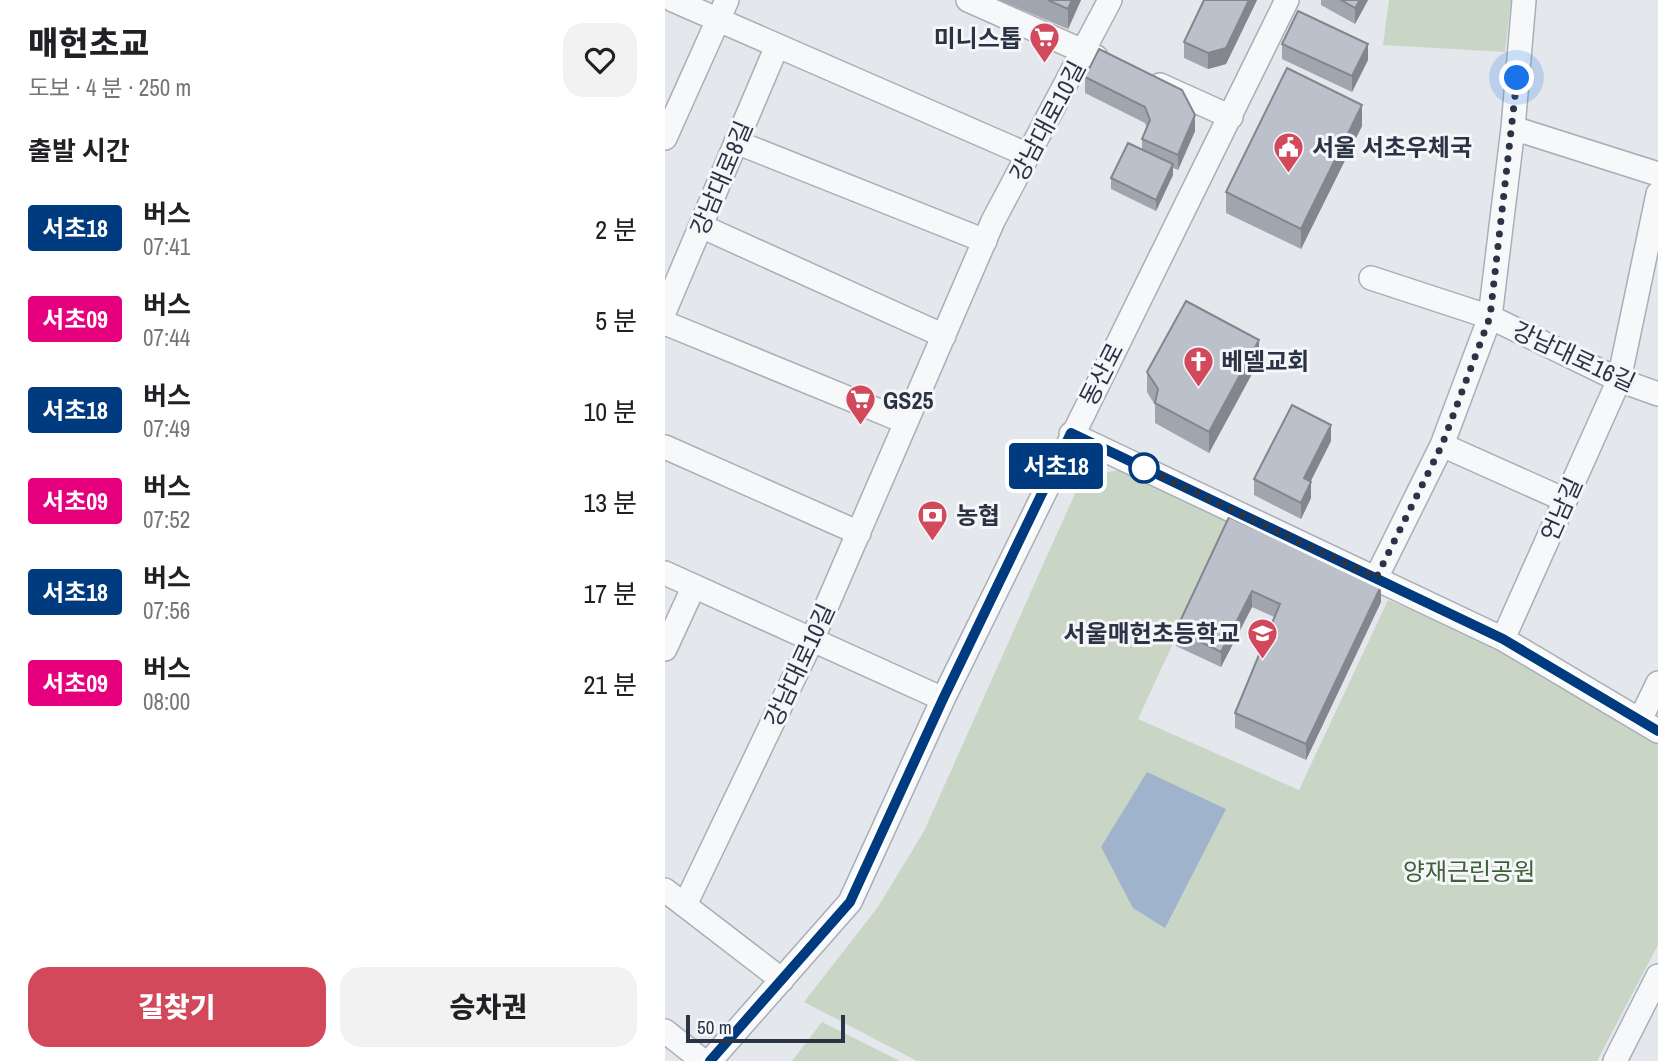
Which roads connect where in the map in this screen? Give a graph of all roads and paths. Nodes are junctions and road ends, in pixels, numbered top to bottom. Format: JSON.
{"nodes":[{"id":1,"x":673,"y":0,"type":"edge"},
{"id":2,"x":968,"y":0,"type":"edge"},
{"id":3,"x":1110,"y":0,"type":"edge"},
{"id":4,"x":1287,"y":0,"type":"edge"},
{"id":5,"x":1524,"y":0,"type":"edge"},
{"id":6,"x":723,"y":10,"type":"edge"},
{"id":7,"x":777,"y":46,"type":"junction"},
{"id":8,"x":1084,"y":52,"type":"junction"},
{"id":9,"x":1121,"y":68,"type":"edge"},
{"id":10,"x":1145,"y":79,"type":"edge"},
{"id":11,"x":1231,"y":117,"type":"junction"},
{"id":12,"x":1513,"y":128,"type":"junction"},
{"id":13,"x":665,"y":138,"type":"edge"},
{"id":14,"x":736,"y":142,"type":"junction"},
{"id":15,"x":1028,"y":155,"type":"junction"},
{"id":16,"x":1658,"y":174,"type":"edge"},
{"id":17,"x":1658,"y":194,"type":"edge"},
{"id":18,"x":701,"y":226,"type":"junction"},
{"id":19,"x":985,"y":241,"type":"junction"},
{"id":20,"x":1371,"y":278,"type":"dead end"},
{"id":21,"x":665,"y":310,"type":"edge"},
{"id":22,"x":1490,"y":317,"type":"junction"},
{"id":23,"x":665,"y":323,"type":"edge"},
{"id":24,"x":944,"y":336,"type":"junction"},
{"id":25,"x":1619,"y":380,"type":"junction"},
{"id":26,"x":1658,"y":394,"type":"edge"},
{"id":27,"x":906,"y":422,"type":"junction"},
{"id":28,"x":1071,"y":433,"type":"junction"},
{"id":29,"x":1442,"y":445,"type":"junction"},
{"id":30,"x":665,"y":447,"type":"edge"},
{"id":31,"x":1565,"y":500,"type":"junction"},
{"id":32,"x":859,"y":533,"type":"junction"},
{"id":33,"x":665,"y":573,"type":"edge"},
{"id":34,"x":1376,"y":578,"type":"junction"},
{"id":35,"x":694,"y":586,"type":"junction"},
{"id":36,"x":1503,"y":639,"type":"junction"},
{"id":37,"x":812,"y":640,"type":"junction"},
{"id":38,"x":665,"y":649,"type":"edge"},
{"id":39,"x":1658,"y":683,"type":"edge"},
{"id":40,"x":943,"y":699,"type":"junction"},
{"id":41,"x":1649,"y":725,"type":"edge"},
{"id":42,"x":665,"y":890,"type":"edge"},
{"id":43,"x":685,"y":905,"type":"junction"},
{"id":44,"x":782,"y":980,"type":"junction"},
{"id":45,"x":1656,"y":984,"type":"edge"},
{"id":46,"x":665,"y":1031,"type":"edge"},
{"id":47,"x":703,"y":1061,"type":"edge"},
{"id":48,"x":710,"y":1061,"type":"edge"},
{"id":49,"x":1615,"y":1061,"type":"edge"}],
"edges":[{"from":1,"to":6,"type":"street"},
{"from":2,"to":8,"type":"street"},
{"from":3,"to":8,"type":"street","name":"강남대로10길"},
{"from":4,"to":11,"type":"street","name":"동산로"},
{"from":5,"to":12,"type":"street"},
{"from":6,"to":7,"type":"street"},
{"from":6,"to":13,"type":"street"},
{"from":7,"to":14,"type":"street","name":"강남대로8길"},
{"from":7,"to":15,"type":"street"},
{"from":8,"to":9,"type":"street"},
{"from":8,"to":15,"type":"street","name":"강남대로10길"},
{"from":10,"to":11,"type":"street"},
{"from":11,"to":28,"type":"street","name":"동산로"},
{"from":12,"to":16,"type":"street"},
{"from":12,"to":22,"type":"street"},
{"from":14,"to":18,"type":"street","name":"강남대로8길"},
{"from":14,"to":19,"type":"street"},
{"from":15,"to":19,"type":"street","name":"강남대로10길"},
{"from":17,"to":25,"type":"street","name":"언남길"},
{"from":18,"to":21,"type":"street","name":"강남대로8길"},
{"from":18,"to":24,"type":"street"},
{"from":19,"to":24,"type":"street","name":"강남대로10길"},
{"from":20,"to":22,"type":"street","name":"강남대로16길"},
{"from":22,"to":25,"type":"street","name":"강남대로16길"},
{"from":22,"to":29,"type":"street"},
{"from":23,"to":27,"type":"street"},
{"from":24,"to":27,"type":"street","name":"강남대로10길"},
{"from":25,"to":26,"type":"street","name":"강남대로16길"},
{"from":25,"to":31,"type":"street","name":"언남길"},
{"from":27,"to":32,"type":"street","name":"강남대로10길"},
{"from":28,"to":34,"type":"street"},
{"from":28,"to":40,"type":"street","name":"동산로"},
{"from":29,"to":31,"type":"street"},
{"from":29,"to":34,"type":"street"},
{"from":30,"to":32,"type":"street"},
{"from":31,"to":36,"type":"street","name":"언남길"},
{"from":32,"to":37,"type":"street","name":"강남대로10길"},
{"from":33,"to":35,"type":"street"},
{"from":34,"to":36,"type":"street"},
{"from":35,"to":37,"type":"street"},
{"from":35,"to":38,"type":"street"},
{"from":36,"to":41,"type":"street"},
{"from":37,"to":40,"type":"street"},
{"from":37,"to":43,"type":"street","name":"강남대로10길"},
{"from":39,"to":41,"type":"street"},
{"from":40,"to":44,"type":"street","name":"동산로"},
{"from":42,"to":43,"type":"street"},
{"from":43,"to":44,"type":"street"},
{"from":44,"to":48,"type":"street","name":"동산로"},
{"from":45,"to":49,"type":"street"},
{"from":46,"to":47,"type":"street"}]}
